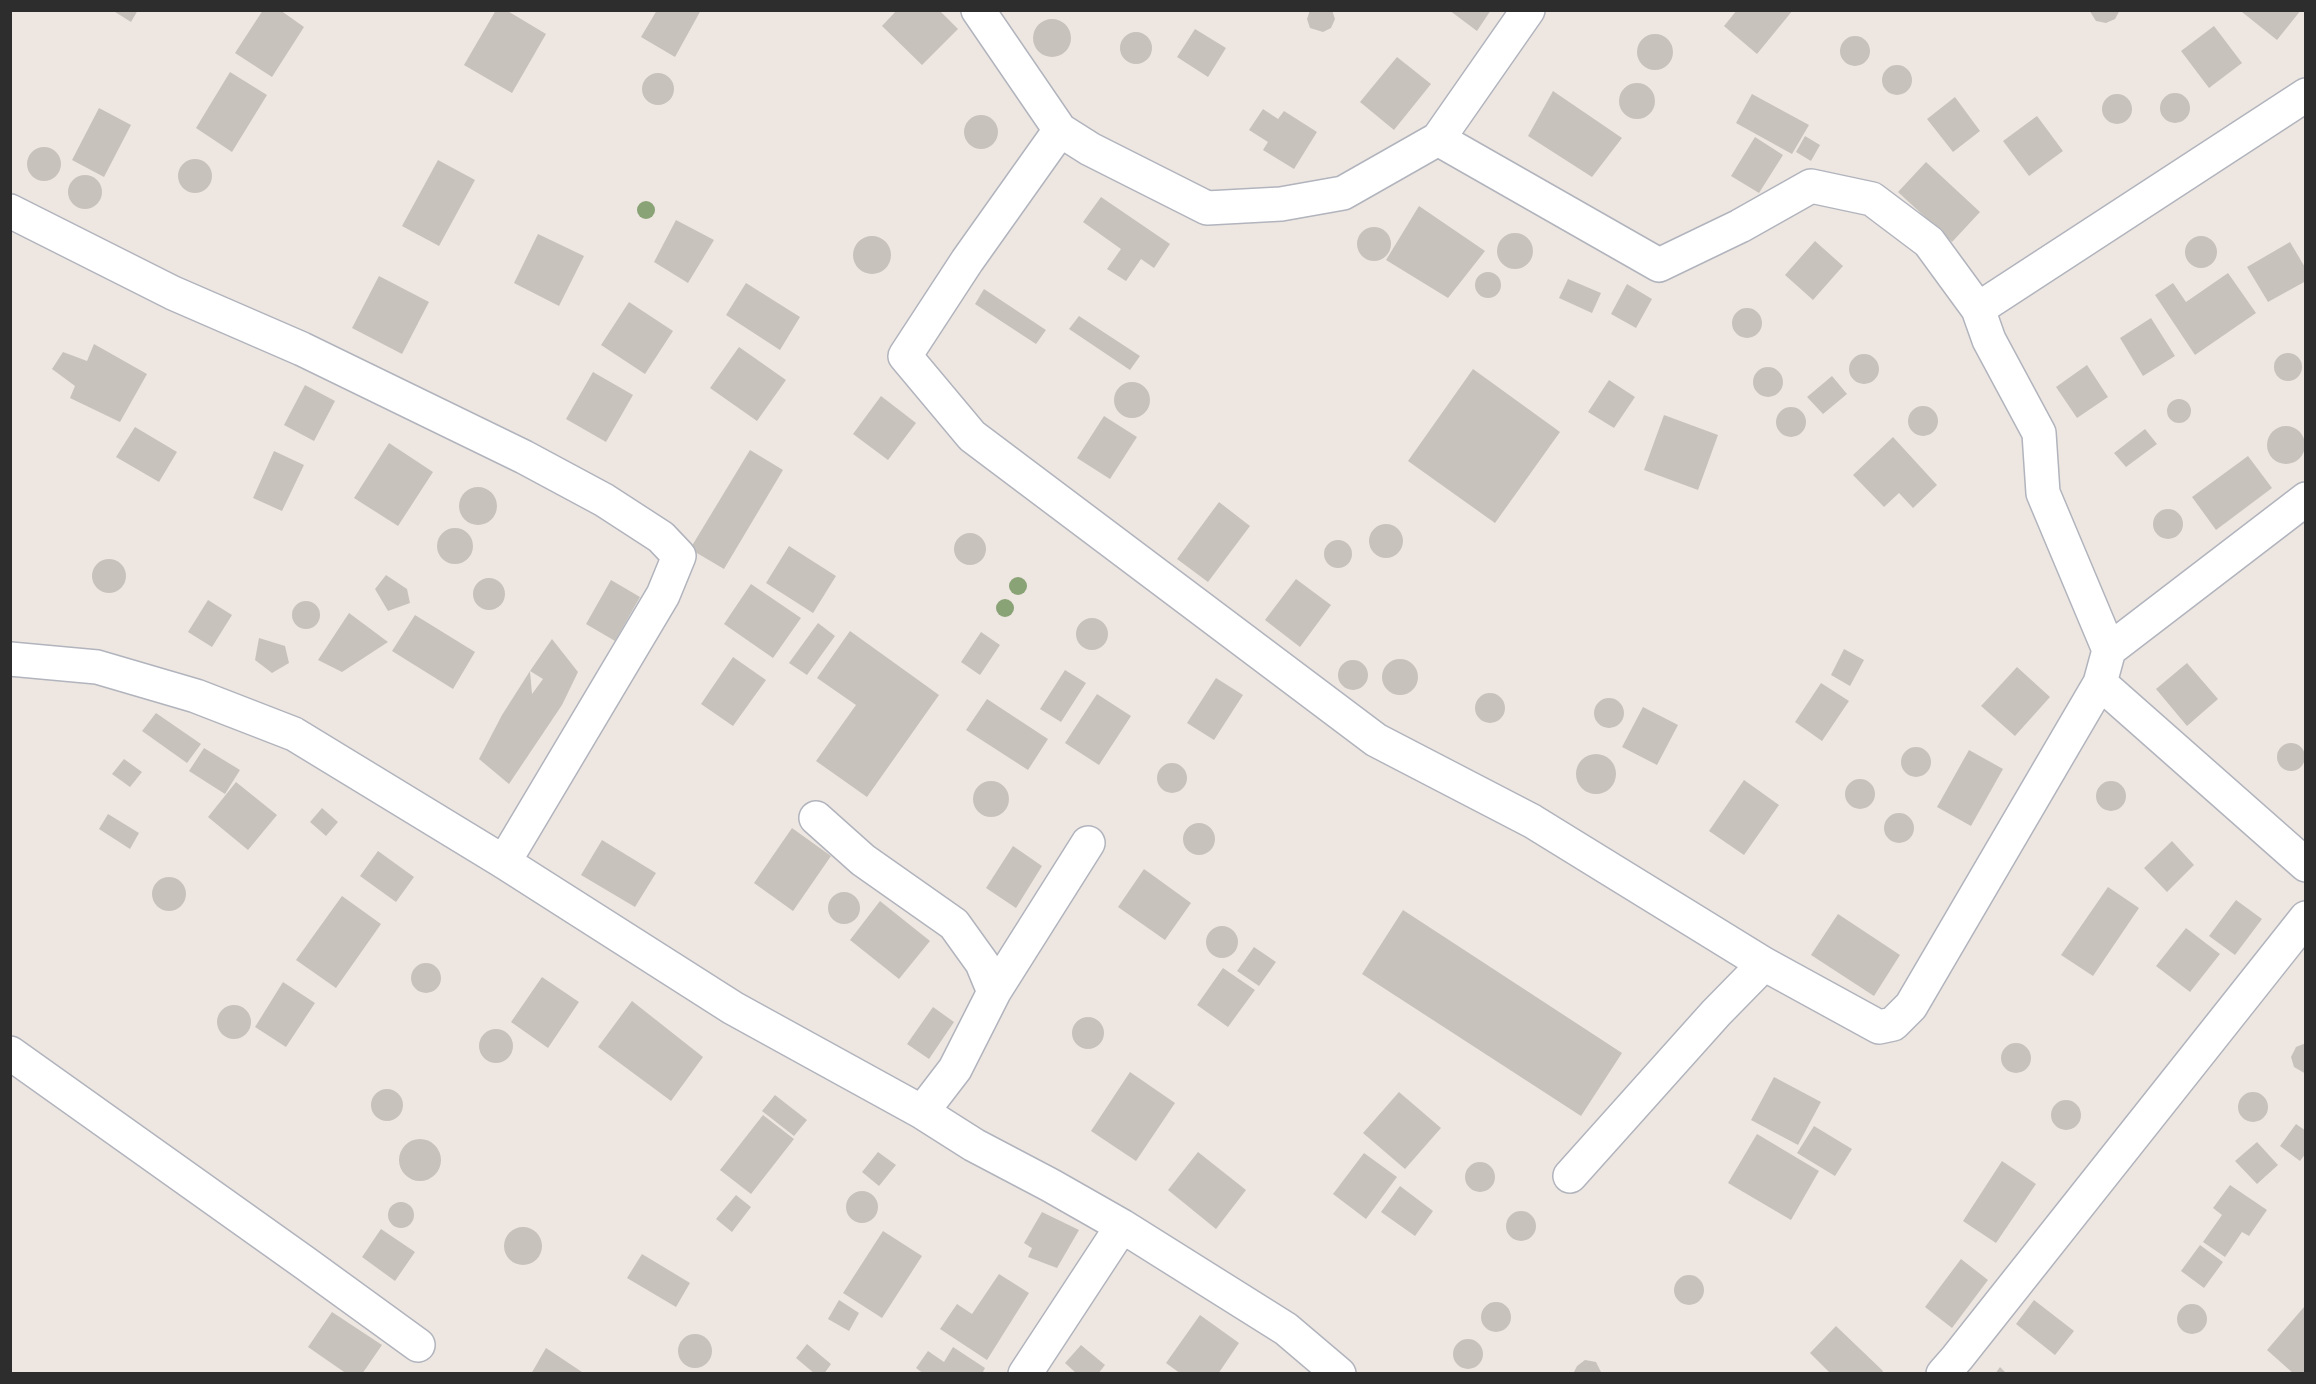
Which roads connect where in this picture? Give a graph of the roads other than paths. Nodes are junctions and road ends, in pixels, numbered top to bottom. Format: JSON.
{"nodes":[{"id":1,"x":978,"y":10,"type":"edge"},
{"id":2,"x":1528,"y":10,"type":"edge"},
{"id":3,"x":2306,"y":95,"type":"edge"},
{"id":4,"x":1060,"y":130,"type":"junction"},
{"id":5,"x":1438,"y":139,"type":"junction"},
{"id":6,"x":10,"y":211,"type":"edge"},
{"id":7,"x":1978,"y":309,"type":"junction"},
{"id":8,"x":2306,"y":499,"type":"edge"},
{"id":9,"x":2109,"y":650,"type":"junction"},
{"id":10,"x":10,"y":659,"type":"edge"},
{"id":11,"x":2100,"y":682,"type":"junction"},
{"id":12,"x":816,"y":818,"type":"dead end"},
{"id":13,"x":1088,"y":843,"type":"dead end"},
{"id":14,"x":504,"y":862,"type":"junction"},
{"id":15,"x":2306,"y":865,"type":"edge"},
{"id":16,"x":2306,"y":918,"type":"edge"},
{"id":17,"x":1764,"y":964,"type":"junction"},
{"id":18,"x":994,"y":992,"type":"junction"},
{"id":19,"x":10,"y":1053,"type":"edge"},
{"id":20,"x":922,"y":1112,"type":"junction"},
{"id":21,"x":1569,"y":1176,"type":"dead end"},
{"id":22,"x":1122,"y":1226,"type":"junction"},
{"id":23,"x":418,"y":1345,"type":"dead end"},
{"id":24,"x":1025,"y":1374,"type":"edge"},
{"id":25,"x":1339,"y":1374,"type":"edge"},
{"id":26,"x":1943,"y":1374,"type":"edge"}],
"edges":[{"from":1,"to":4,"type":"street"},
{"from":2,"to":5,"type":"street"},
{"from":3,"to":7,"type":"street"},
{"from":4,"to":5,"type":"street"},
{"from":4,"to":17,"type":"street"},
{"from":5,"to":7,"type":"street"},
{"from":6,"to":14,"type":"street"},
{"from":7,"to":9,"type":"street"},
{"from":8,"to":9,"type":"street"},
{"from":9,"to":11,"type":"street"},
{"from":10,"to":14,"type":"street"},
{"from":11,"to":15,"type":"street"},
{"from":11,"to":17,"type":"street"},
{"from":12,"to":18,"type":"street"},
{"from":13,"to":18,"type":"street"},
{"from":14,"to":20,"type":"street"},
{"from":16,"to":26,"type":"street"},
{"from":17,"to":21,"type":"street"},
{"from":18,"to":20,"type":"street"},
{"from":19,"to":23,"type":"street"},
{"from":20,"to":22,"type":"street"},
{"from":22,"to":24,"type":"street"},
{"from":22,"to":25,"type":"street"}]}
